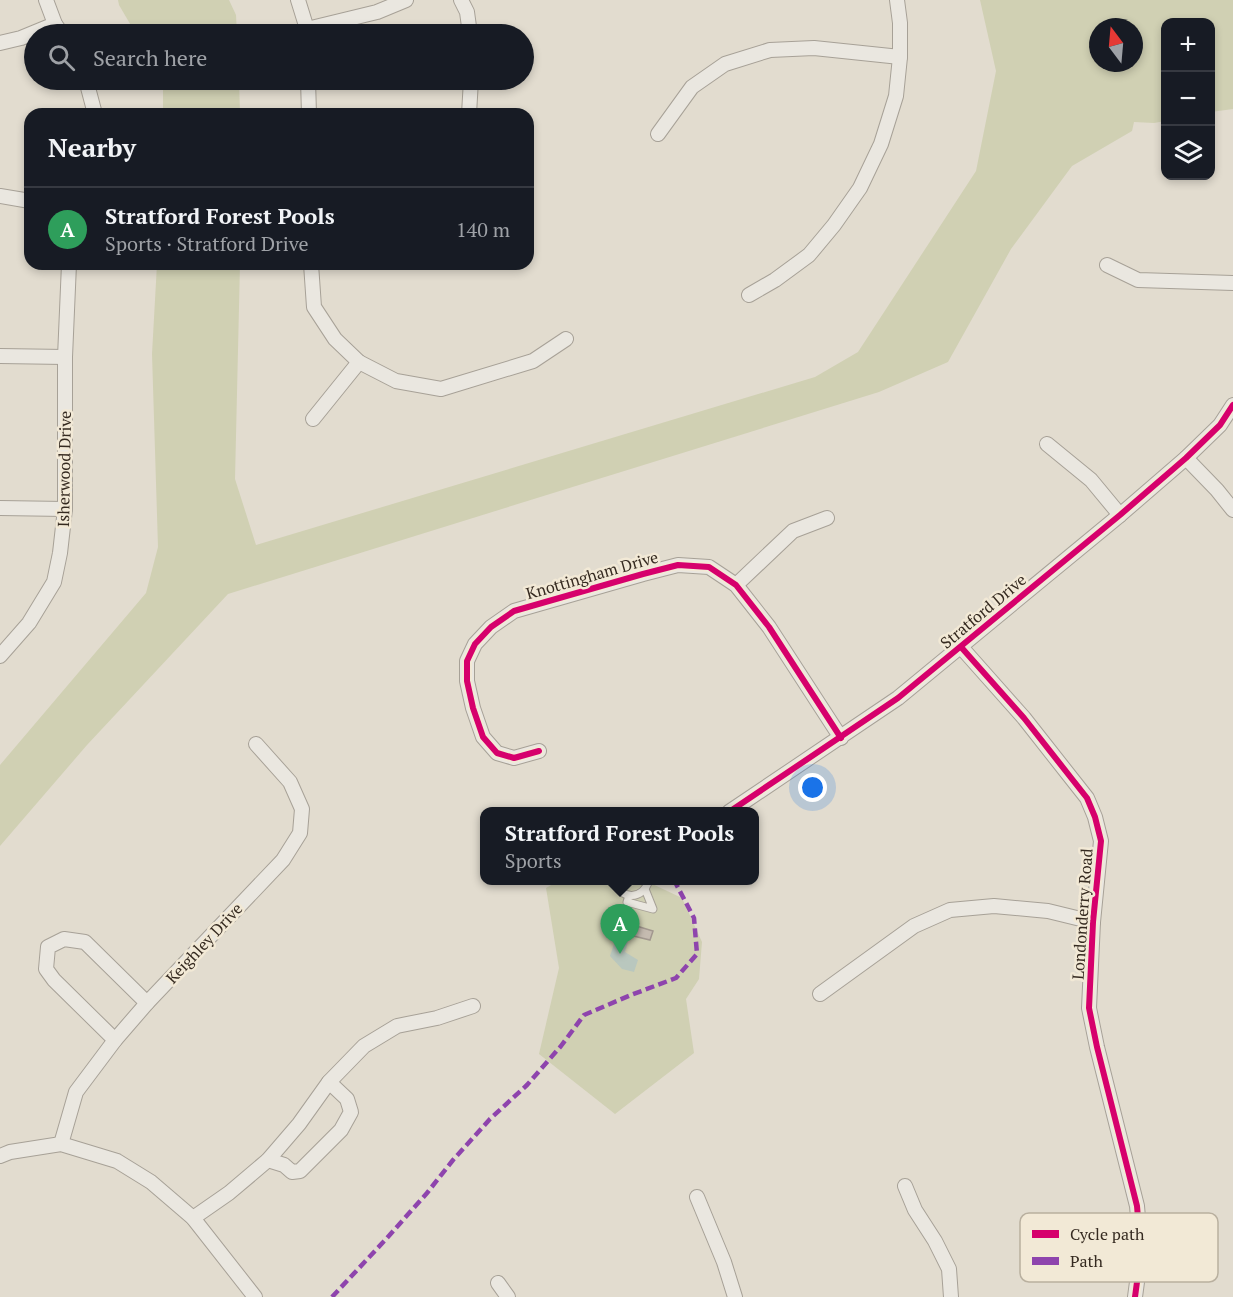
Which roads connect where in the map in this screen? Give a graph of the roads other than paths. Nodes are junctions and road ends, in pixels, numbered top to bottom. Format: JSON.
{"nodes":[{"id":1,"x":46,"y":0,"type":"edge"},
{"id":2,"x":298,"y":0,"type":"edge"},
{"id":3,"x":406,"y":0,"type":"edge"},
{"id":4,"x":461,"y":0,"type":"edge"},
{"id":5,"x":897,"y":0,"type":"edge"},
{"id":6,"x":56,"y":24,"type":"edge"},
{"id":7,"x":305,"y":24,"type":"edge"},
{"id":8,"x":335,"y":24,"type":"edge"},
{"id":9,"x":469,"y":24,"type":"edge"},
{"id":10,"x":24,"y":37,"type":"edge"},
{"id":11,"x":0,"y":43,"type":"edge"},
{"id":12,"x":900,"y":57,"type":"junction"},
{"id":13,"x":89,"y":90,"type":"edge"},
{"id":14,"x":308,"y":90,"type":"edge"},
{"id":15,"x":470,"y":90,"type":"edge"},
{"id":16,"x":93,"y":108,"type":"edge"},
{"id":17,"x":309,"y":108,"type":"edge"},
{"id":18,"x":469,"y":108,"type":"edge"},
{"id":19,"x":658,"y":134,"type":"dead end"},
{"id":20,"x":0,"y":196,"type":"edge"},
{"id":21,"x":24,"y":200,"type":"edge"},
{"id":22,"x":1107,"y":265,"type":"dead end"},
{"id":23,"x":69,"y":270,"type":"edge"},
{"id":24,"x":311,"y":270,"type":"edge"},
{"id":25,"x":1233,"y":283,"type":"edge"},
{"id":26,"x":748,"y":295,"type":"dead end"},
{"id":27,"x":566,"y":339,"type":"dead end"},
{"id":28,"x":0,"y":356,"type":"edge"},
{"id":29,"x":65,"y":357,"type":"junction"},
{"id":30,"x":359,"y":362,"type":"junction"},
{"id":31,"x":1233,"y":405,"type":"edge"},
{"id":32,"x":313,"y":419,"type":"dead end"},
{"id":33,"x":1047,"y":444,"type":"dead end"},
{"id":34,"x":1186,"y":458,"type":"junction"},
{"id":35,"x":0,"y":508,"type":"edge"},
{"id":36,"x":65,"y":509,"type":"junction"},
{"id":37,"x":1233,"y":510,"type":"edge"},
{"id":38,"x":1120,"y":515,"type":"junction"},
{"id":39,"x":826,"y":518,"type":"dead end"},
{"id":40,"x":736,"y":585,"type":"junction"},
{"id":41,"x":961,"y":647,"type":"junction"},
{"id":42,"x":0,"y":656,"type":"edge"},
{"id":43,"x":841,"y":738,"type":"junction"},
{"id":44,"x":256,"y":744,"type":"dead end"},
{"id":45,"x":539,"y":751,"type":"dead end"},
{"id":46,"x":737,"y":807,"type":"edge"},
{"id":47,"x":616,"y":885,"type":"edge"},
{"id":48,"x":647,"y":885,"type":"edge"},
{"id":49,"x":645,"y":889,"type":"junction"},
{"id":50,"x":629,"y":896,"type":"junction"},
{"id":51,"x":1094,"y":922,"type":"junction"},
{"id":52,"x":820,"y":994,"type":"dead end"},
{"id":53,"x":147,"y":1003,"type":"junction"},
{"id":54,"x":473,"y":1006,"type":"dead end"},
{"id":55,"x":115,"y":1040,"type":"junction"},
{"id":56,"x":329,"y":1082,"type":"junction"},
{"id":57,"x":61,"y":1144,"type":"junction"},
{"id":58,"x":0,"y":1156,"type":"edge"},
{"id":59,"x":268,"y":1160,"type":"junction"},
{"id":60,"x":905,"y":1186,"type":"dead end"},
{"id":61,"x":697,"y":1197,"type":"dead end"},
{"id":62,"x":1138,"y":1213,"type":"edge"},
{"id":63,"x":194,"y":1218,"type":"junction"},
{"id":64,"x":1137,"y":1282,"type":"edge"},
{"id":65,"x":498,"y":1283,"type":"dead end"},
{"id":66,"x":255,"y":1297,"type":"edge"},
{"id":67,"x":508,"y":1297,"type":"edge"},
{"id":68,"x":735,"y":1297,"type":"edge"},
{"id":69,"x":951,"y":1297,"type":"edge"},
{"id":70,"x":1135,"y":1297,"type":"edge"}],
"edges":[{"from":1,"to":6,"type":"street"},
{"from":2,"to":7,"type":"street"},
{"from":3,"to":8,"type":"street"},
{"from":4,"to":9,"type":"street"},
{"from":5,"to":12,"type":"street"},
{"from":10,"to":11,"type":"street"},
{"from":12,"to":19,"type":"street"},
{"from":12,"to":26,"type":"street"},
{"from":13,"to":16,"type":"street"},
{"from":14,"to":17,"type":"street"},
{"from":15,"to":18,"type":"street"},
{"from":20,"to":21,"type":"street"},
{"from":22,"to":25,"type":"street"},
{"from":23,"to":29,"type":"street","name":"Isherwood Drive"},
{"from":24,"to":30,"type":"street"},
{"from":27,"to":30,"type":"street"},
{"from":28,"to":29,"type":"street"},
{"from":29,"to":36,"type":"street","name":"Isherwood Drive"},
{"from":30,"to":32,"type":"street"},
{"from":31,"to":34,"type":"street","name":"Stratford Drive"},
{"from":33,"to":38,"type":"street"},
{"from":34,"to":37,"type":"street"},
{"from":34,"to":38,"type":"street","name":"Stratford Drive"},
{"from":35,"to":36,"type":"street"},
{"from":36,"to":42,"type":"street","name":"Isherwood Drive"},
{"from":38,"to":41,"type":"street","name":"Stratford Drive"},
{"from":39,"to":40,"type":"street"},
{"from":40,"to":43,"type":"street","name":"Knottingham Drive"},
{"from":40,"to":45,"type":"street","name":"Knottingham Drive"},
{"from":41,"to":43,"type":"street","name":"Stratford Drive"},
{"from":41,"to":51,"type":"street","name":"Londonderry Road"},
{"from":43,"to":46,"type":"street","name":"Stratford Drive"},
{"from":44,"to":53,"type":"street","name":"Keighley Drive"},
{"from":47,"to":50,"type":"lane"},
{"from":48,"to":49,"type":"lane"},
{"from":49,"to":50,"type":"lane"},
{"from":49,"to":50,"type":"lane"},
{"from":51,"to":52,"type":"street"},
{"from":51,"to":62,"type":"street","name":"Londonderry Road"},
{"from":53,"to":55,"type":"street","name":"Keighley Drive"},
{"from":53,"to":55,"type":"street"},
{"from":54,"to":56,"type":"street"},
{"from":55,"to":57,"type":"street","name":"Keighley Drive"},
{"from":56,"to":59,"type":"street"},
{"from":56,"to":59,"type":"street"},
{"from":57,"to":58,"type":"street"},
{"from":57,"to":63,"type":"street"},
{"from":59,"to":63,"type":"street"},
{"from":60,"to":69,"type":"street"},
{"from":61,"to":68,"type":"street"},
{"from":63,"to":66,"type":"street"},
{"from":64,"to":70,"type":"street","name":"Londonderry Road"},
{"from":65,"to":67,"type":"street"}]}
